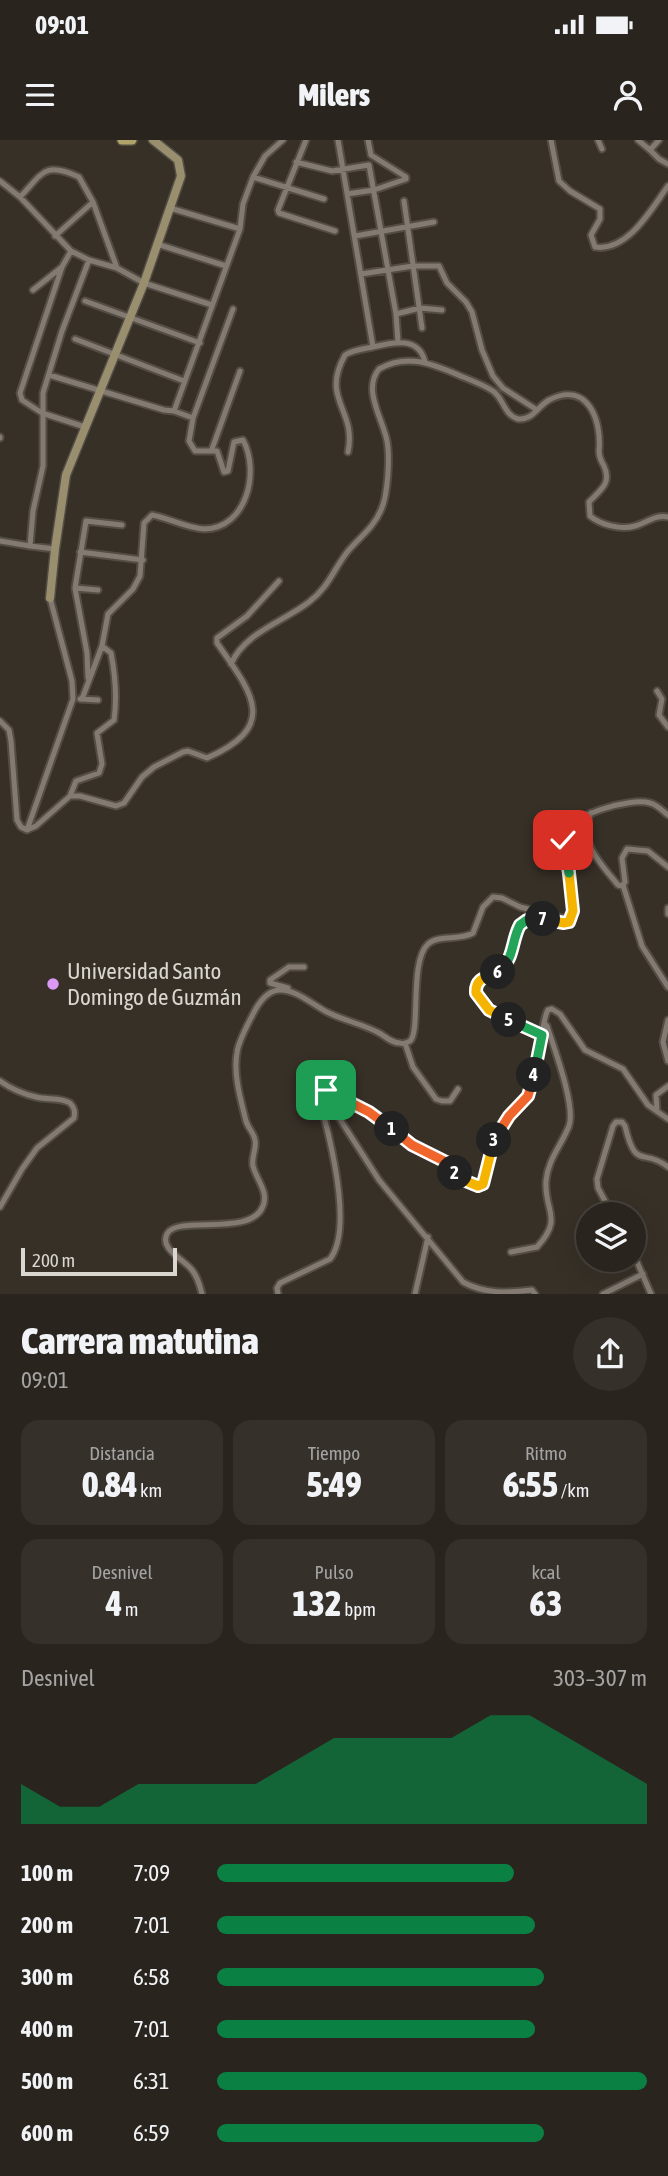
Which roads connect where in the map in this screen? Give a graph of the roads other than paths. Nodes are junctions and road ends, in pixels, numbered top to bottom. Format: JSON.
{"nodes":[{"id":1,"x":153,"y":140,"type":"edge"},
{"id":2,"x":283,"y":140,"type":"edge"},
{"id":3,"x":306,"y":140,"type":"edge"},
{"id":4,"x":338,"y":140,"type":"edge"},
{"id":5,"x":368,"y":140,"type":"edge"},
{"id":6,"x":551,"y":140,"type":"edge"},
{"id":7,"x":598,"y":140,"type":"edge"},
{"id":8,"x":638,"y":140,"type":"edge"},
{"id":9,"x":659,"y":140,"type":"edge"},
{"id":10,"x":602,"y":149,"type":"dead end"},
{"id":11,"x":650,"y":149,"type":"junction"},
{"id":12,"x":296,"y":162,"type":"junction"},
{"id":13,"x":668,"y":164,"type":"edge"},
{"id":14,"x":343,"y":169,"type":"junction"},
{"id":15,"x":253,"y":177,"type":"junction"},
{"id":16,"x":0,"y":181,"type":"edge"},
{"id":17,"x":668,"y":186,"type":"edge"},
{"id":18,"x":286,"y":188,"type":"junction"},
{"id":19,"x":374,"y":190,"type":"junction"},
{"id":20,"x":347,"y":194,"type":"junction"},
{"id":21,"x":20,"y":197,"type":"junction"},
{"id":22,"x":324,"y":199,"type":"dead end"},
{"id":23,"x":93,"y":201,"type":"junction"},
{"id":24,"x":404,"y":201,"type":"dead end"},
{"id":25,"x":170,"y":208,"type":"junction"},
{"id":26,"x":434,"y":222,"type":"dead end"},
{"id":27,"x":407,"y":227,"type":"junction"},
{"id":28,"x":240,"y":229,"type":"junction"},
{"id":29,"x":335,"y":231,"type":"dead end"},
{"id":30,"x":381,"y":232,"type":"junction"},
{"id":31,"x":55,"y":236,"type":"junction"},
{"id":32,"x":355,"y":236,"type":"junction"},
{"id":33,"x":157,"y":244,"type":"junction"},
{"id":34,"x":71,"y":251,"type":"junction"},
{"id":35,"x":89,"y":260,"type":"junction"},
{"id":36,"x":226,"y":266,"type":"junction"},
{"id":37,"x":413,"y":266,"type":"junction"},
{"id":38,"x":62,"y":267,"type":"junction"},
{"id":39,"x":117,"y":268,"type":"junction"},
{"id":40,"x":388,"y":270,"type":"junction"},
{"id":41,"x":361,"y":274,"type":"junction"},
{"id":42,"x":144,"y":283,"type":"junction"},
{"id":43,"x":33,"y":290,"type":"dead end"},
{"id":44,"x":85,"y":301,"type":"dead end"},
{"id":45,"x":212,"y":305,"type":"junction"},
{"id":46,"x":420,"y":308,"type":"junction"},
{"id":47,"x":233,"y":309,"type":"dead end"},
{"id":48,"x":442,"y":310,"type":"dead end"},
{"id":49,"x":396,"y":314,"type":"junction"},
{"id":50,"x":131,"y":318,"type":"junction"},
{"id":51,"x":422,"y":328,"type":"dead end"},
{"id":52,"x":75,"y":339,"type":"dead end"},
{"id":53,"x":398,"y":342,"type":"junction"},
{"id":54,"x":200,"y":343,"type":"junction"},
{"id":55,"x":373,"y":347,"type":"junction"},
{"id":56,"x":116,"y":354,"type":"junction"},
{"id":57,"x":425,"y":362,"type":"junction"},
{"id":58,"x":240,"y":371,"type":"dead end"},
{"id":59,"x":49,"y":375,"type":"junction"},
{"id":60,"x":184,"y":381,"type":"junction"},
{"id":61,"x":100,"y":390,"type":"junction"},
{"id":62,"x":537,"y":410,"type":"junction"},
{"id":63,"x":174,"y":411,"type":"junction"},
{"id":64,"x":41,"y":413,"type":"junction"},
{"id":65,"x":192,"y":418,"type":"junction"},
{"id":66,"x":85,"y":427,"type":"junction"},
{"id":67,"x":212,"y":449,"type":"junction"},
{"id":68,"x":348,"y":452,"type":"dead end"},
{"id":69,"x":668,"y":517,"type":"edge"},
{"id":70,"x":122,"y":525,"type":"dead end"},
{"id":71,"x":0,"y":541,"type":"edge"},
{"id":72,"x":30,"y":546,"type":"junction"},
{"id":73,"x":55,"y":550,"type":"junction"},
{"id":74,"x":80,"y":552,"type":"junction"},
{"id":75,"x":143,"y":560,"type":"junction"},
{"id":76,"x":279,"y":581,"type":"dead end"},
{"id":77,"x":75,"y":588,"type":"junction"},
{"id":78,"x":97,"y":590,"type":"dead end"},
{"id":79,"x":50,"y":598,"type":"joint"},
{"id":80,"x":102,"y":646,"type":"junction"},
{"id":81,"x":231,"y":664,"type":"junction"},
{"id":82,"x":88,"y":683,"type":"junction"},
{"id":83,"x":657,"y":691,"type":"dead end"},
{"id":84,"x":73,"y":699,"type":"junction"},
{"id":85,"x":82,"y":699,"type":"junction"},
{"id":86,"x":98,"y":700,"type":"dead end"},
{"id":87,"x":0,"y":721,"type":"edge"},
{"id":88,"x":668,"y":727,"type":"edge"},
{"id":89,"x":70,"y":796,"type":"junction"},
{"id":90,"x":591,"y":813,"type":"junction"},
{"id":91,"x":668,"y":815,"type":"edge"},
{"id":92,"x":27,"y":830,"type":"junction"},
{"id":93,"x":668,"y":867,"type":"edge"},
{"id":94,"x":623,"y":885,"type":"junction"},
{"id":95,"x":668,"y":908,"type":"edge"},
{"id":96,"x":668,"y":914,"type":"edge"},
{"id":97,"x":569,"y":917,"type":"junction"},
{"id":98,"x":304,"y":967,"type":"dead end"},
{"id":99,"x":668,"y":987,"type":"edge"},
{"id":100,"x":302,"y":998,"type":"junction"},
{"id":101,"x":668,"y":1020,"type":"edge"},
{"id":102,"x":544,"y":1023,"type":"junction"},
{"id":103,"x":542,"y":1035,"type":"junction"},
{"id":104,"x":405,"y":1043,"type":"junction"},
{"id":105,"x":668,"y":1062,"type":"edge"},
{"id":106,"x":0,"y":1081,"type":"edge"},
{"id":107,"x":668,"y":1086,"type":"edge"},
{"id":108,"x":458,"y":1089,"type":"dead end"},
{"id":109,"x":319,"y":1098,"type":"junction"},
{"id":110,"x":657,"y":1111,"type":"junction"},
{"id":111,"x":668,"y":1119,"type":"edge"},
{"id":112,"x":668,"y":1167,"type":"edge"},
{"id":113,"x":606,"y":1202,"type":"edge"},
{"id":114,"x":0,"y":1207,"type":"edge"},
{"id":115,"x":428,"y":1237,"type":"junction"},
{"id":116,"x":511,"y":1252,"type":"dead end"},
{"id":117,"x":643,"y":1274,"type":"joint"},
{"id":118,"x":202,"y":1294,"type":"edge"},
{"id":119,"x":278,"y":1294,"type":"edge"},
{"id":120,"x":415,"y":1294,"type":"edge"},
{"id":121,"x":535,"y":1294,"type":"edge"},
{"id":122,"x":603,"y":1294,"type":"edge"},
{"id":123,"x":651,"y":1294,"type":"edge"}],
"edges":[{"from":1,"to":25,"type":"street"},
{"from":2,"to":15,"type":"street"},
{"from":3,"to":12,"type":"street"},
{"from":4,"to":14,"type":"street"},
{"from":5,"to":19,"type":"street"},
{"from":6,"to":17,"type":"street"},
{"from":7,"to":10,"type":"street"},
{"from":8,"to":11,"type":"street"},
{"from":9,"to":11,"type":"street"},
{"from":11,"to":13,"type":"street"},
{"from":12,"to":14,"type":"street"},
{"from":12,"to":18,"type":"street"},
{"from":14,"to":19,"type":"street"},
{"from":14,"to":20,"type":"street"},
{"from":15,"to":18,"type":"street"},
{"from":15,"to":28,"type":"street"},
{"from":16,"to":21,"type":"street"},
{"from":18,"to":22,"type":"street"},
{"from":18,"to":29,"type":"street"},
{"from":19,"to":20,"type":"street"},
{"from":19,"to":30,"type":"street"},
{"from":20,"to":32,"type":"street"},
{"from":21,"to":23,"type":"street"},
{"from":21,"to":31,"type":"street"},
{"from":23,"to":31,"type":"street"},
{"from":23,"to":39,"type":"street"},
{"from":24,"to":27,"type":"street"},
{"from":25,"to":28,"type":"street"},
{"from":25,"to":33,"type":"street"},
{"from":26,"to":27,"type":"street"},
{"from":27,"to":30,"type":"street"},
{"from":27,"to":37,"type":"street"},
{"from":28,"to":36,"type":"street"},
{"from":30,"to":32,"type":"street"},
{"from":30,"to":40,"type":"street"},
{"from":31,"to":34,"type":"street"},
{"from":32,"to":41,"type":"street"},
{"from":33,"to":36,"type":"street"},
{"from":33,"to":42,"type":"street"},
{"from":34,"to":35,"type":"street"},
{"from":34,"to":38,"type":"street"},
{"from":35,"to":39,"type":"street"},
{"from":35,"to":59,"type":"street"},
{"from":36,"to":45,"type":"street"},
{"from":37,"to":40,"type":"street"},
{"from":37,"to":46,"type":"street"},
{"from":37,"to":62,"type":"street"},
{"from":38,"to":43,"type":"street"},
{"from":38,"to":64,"type":"street"},
{"from":39,"to":42,"type":"street"},
{"from":40,"to":41,"type":"street"},
{"from":40,"to":49,"type":"street"},
{"from":41,"to":55,"type":"street"},
{"from":42,"to":45,"type":"street"},
{"from":42,"to":50,"type":"street"},
{"from":44,"to":50,"type":"street"},
{"from":45,"to":54,"type":"street"},
{"from":46,"to":48,"type":"street"},
{"from":46,"to":49,"type":"street"},
{"from":46,"to":51,"type":"street"},
{"from":47,"to":65,"type":"street"},
{"from":49,"to":53,"type":"street"},
{"from":50,"to":54,"type":"street"},
{"from":50,"to":56,"type":"street"},
{"from":52,"to":56,"type":"street"},
{"from":53,"to":55,"type":"street"},
{"from":53,"to":57,"type":"street"},
{"from":54,"to":60,"type":"street"},
{"from":55,"to":68,"type":"street"},
{"from":56,"to":60,"type":"street"},
{"from":56,"to":61,"type":"street"},
{"from":57,"to":62,"type":"street"},
{"from":57,"to":81,"type":"street"},
{"from":58,"to":67,"type":"street"},
{"from":59,"to":61,"type":"street"},
{"from":59,"to":64,"type":"street"},
{"from":60,"to":63,"type":"street"},
{"from":61,"to":63,"type":"street"},
{"from":61,"to":66,"type":"street"},
{"from":62,"to":69,"type":"street"},
{"from":63,"to":65,"type":"street"},
{"from":64,"to":66,"type":"street"},
{"from":64,"to":72,"type":"street"},
{"from":65,"to":67,"type":"street"},
{"from":66,"to":73,"type":"street"},
{"from":67,"to":75,"type":"street"},
{"from":70,"to":74,"type":"street"},
{"from":71,"to":72,"type":"street"},
{"from":72,"to":73,"type":"street"},
{"from":73,"to":79,"type":"street"},
{"from":74,"to":75,"type":"street"},
{"from":74,"to":77,"type":"street"},
{"from":75,"to":80,"type":"street"},
{"from":76,"to":81,"type":"street"},
{"from":77,"to":78,"type":"street"},
{"from":77,"to":82,"type":"street"},
{"from":79,"to":84,"type":"street"},
{"from":80,"to":82,"type":"street"},
{"from":80,"to":89,"type":"street"},
{"from":81,"to":89,"type":"street"},
{"from":82,"to":85,"type":"street"},
{"from":83,"to":88,"type":"street"},
{"from":84,"to":85,"type":"street"},
{"from":84,"to":92,"type":"street"},
{"from":85,"to":86,"type":"street"},
{"from":87,"to":92,"type":"street"},
{"from":89,"to":92,"type":"street"},
{"from":90,"to":91,"type":"street"},
{"from":90,"to":94,"type":"street"},
{"from":90,"to":97,"type":"street"},
{"from":93,"to":94,"type":"street"},
{"from":94,"to":99,"type":"street"},
{"from":95,"to":96,"type":"street"},
{"from":97,"to":103,"type":"street"},
{"from":97,"to":104,"type":"street"},
{"from":98,"to":100,"type":"street"},
{"from":100,"to":104,"type":"street"},
{"from":100,"to":118,"type":"street"},
{"from":101,"to":105,"type":"street"},
{"from":102,"to":103,"type":"street"},
{"from":102,"to":110,"type":"street"},
{"from":102,"to":116,"type":"street"},
{"from":103,"to":109,"type":"street"},
{"from":104,"to":108,"type":"street"},
{"from":106,"to":114,"type":"street"},
{"from":107,"to":110,"type":"street"},
{"from":109,"to":115,"type":"street"},
{"from":109,"to":119,"type":"street"},
{"from":110,"to":111,"type":"street"},
{"from":112,"to":113,"type":"street"},
{"from":115,"to":120,"type":"street"},
{"from":115,"to":121,"type":"street"},
{"from":117,"to":122,"type":"street"},
{"from":117,"to":123,"type":"street"}]}
